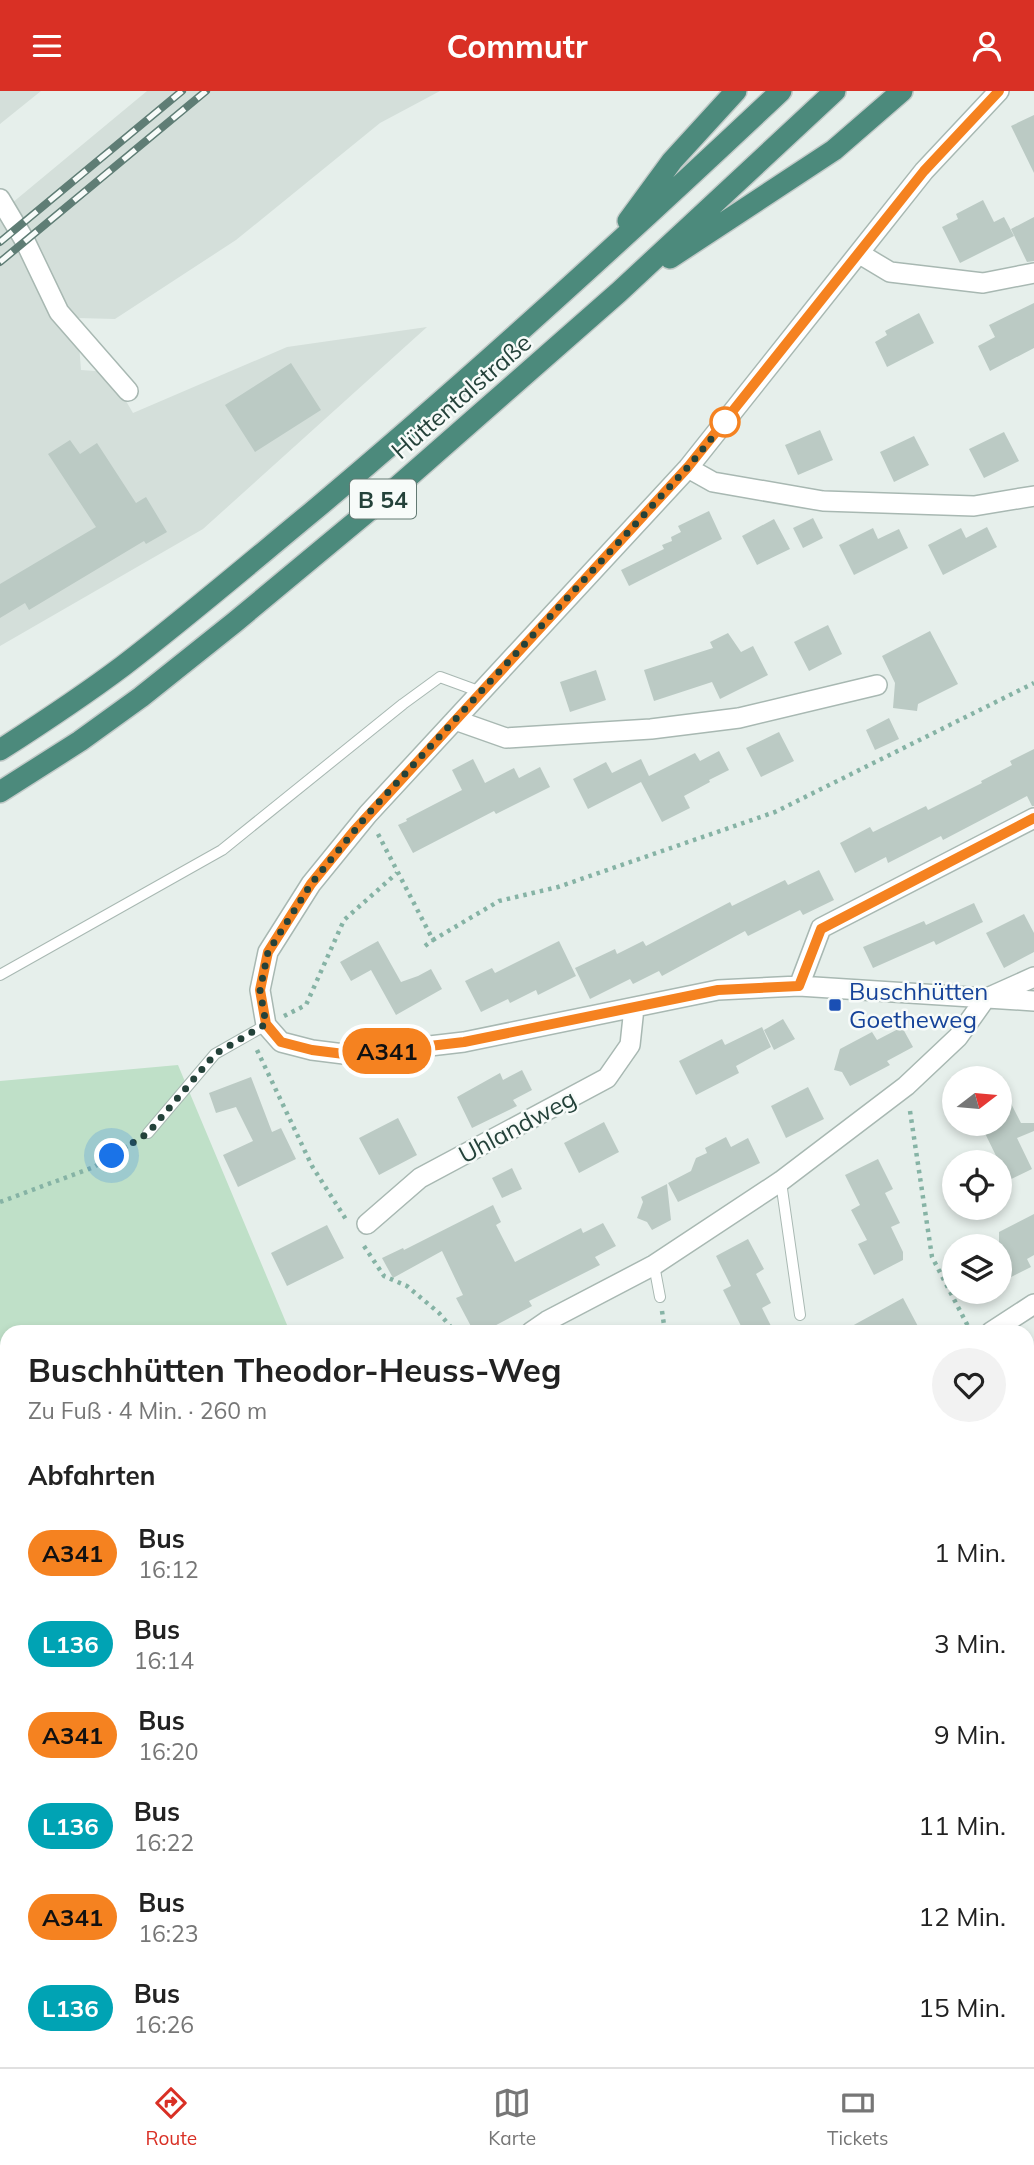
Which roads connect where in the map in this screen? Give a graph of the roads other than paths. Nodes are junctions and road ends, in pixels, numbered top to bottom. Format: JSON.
{"nodes":[{"id":1,"x":736,"y":91,"type":"edge"},
{"id":2,"x":782,"y":91,"type":"edge"},
{"id":3,"x":835,"y":91,"type":"edge"},
{"id":4,"x":902,"y":91,"type":"edge"},
{"id":5,"x":999,"y":91,"type":"edge"},
{"id":6,"x":0,"y":199,"type":"edge"},
{"id":7,"x":860,"y":254,"type":"junction"},
{"id":8,"x":595,"y":265,"type":"junction"},
{"id":9,"x":1034,"y":273,"type":"edge"},
{"id":10,"x":619,"y":292,"type":"junction"},
{"id":11,"x":128,"y":391,"type":"dead end"},
{"id":12,"x":688,"y":467,"type":"junction"},
{"id":13,"x":1034,"y":496,"type":"edge"},
{"id":14,"x":877,"y":685,"type":"dead end"},
{"id":15,"x":481,"y":693,"type":"junction"},
{"id":16,"x":455,"y":720,"type":"junction"},
{"id":17,"x":0,"y":750,"type":"edge"},
{"id":18,"x":0,"y":792,"type":"edge"},
{"id":19,"x":1034,"y":818,"type":"edge"},
{"id":20,"x":0,"y":975,"type":"edge"},
{"id":21,"x":1034,"y":977,"type":"edge"},
{"id":22,"x":799,"y":986,"type":"junction"},
{"id":23,"x":985,"y":999,"type":"junction"},
{"id":24,"x":1034,"y":1001,"type":"edge"},
{"id":25,"x":634,"y":1008,"type":"junction"},
{"id":26,"x":258,"y":1029,"type":"junction"},
{"id":27,"x":148,"y":1133,"type":"road end"},
{"id":28,"x":781,"y":1181,"type":"junction"},
{"id":29,"x":360,"y":1233,"type":"road end"},
{"id":30,"x":654,"y":1265,"type":"junction"},
{"id":31,"x":660,"y":1297,"type":"dead end"},
{"id":32,"x":1034,"y":1304,"type":"edge"},
{"id":33,"x":800,"y":1315,"type":"dead end"},
{"id":34,"x":541,"y":1325,"type":"edge"},
{"id":35,"x":1002,"y":1325,"type":"edge"}],
"edges":[{"from":1,"to":8,"type":"highway"},
{"from":2,"to":8,"type":"highway","name":"Hüttentalstraße","number":"B 54"},
{"from":3,"to":10,"type":"highway","name":"Hüttentalstraße","number":"B 54"},
{"from":4,"to":10,"type":"highway"},
{"from":5,"to":7,"type":"street"},
{"from":6,"to":11,"type":"street"},
{"from":7,"to":9,"type":"street"},
{"from":7,"to":12,"type":"street"},
{"from":8,"to":17,"type":"highway","name":"Hüttentalstraße","number":"B 54"},
{"from":10,"to":18,"type":"highway","name":"Hüttentalstraße","number":"B 54"},
{"from":12,"to":13,"type":"street"},
{"from":12,"to":15,"type":"street"},
{"from":14,"to":16,"type":"street"},
{"from":15,"to":16,"type":"street"},
{"from":15,"to":20,"type":"lane"},
{"from":16,"to":26,"type":"street"},
{"from":19,"to":22,"type":"street"},
{"from":21,"to":23,"type":"street"},
{"from":22,"to":23,"type":"street"},
{"from":22,"to":25,"type":"street"},
{"from":23,"to":24,"type":"street"},
{"from":23,"to":28,"type":"street"},
{"from":25,"to":26,"type":"street"},
{"from":25,"to":29,"type":"street","name":"Uhlandweg"},
{"from":26,"to":27,"type":"lane"},
{"from":28,"to":30,"type":"street"},
{"from":28,"to":33,"type":"lane"},
{"from":30,"to":31,"type":"lane"},
{"from":30,"to":34,"type":"street"},
{"from":32,"to":35,"type":"street"}]}
